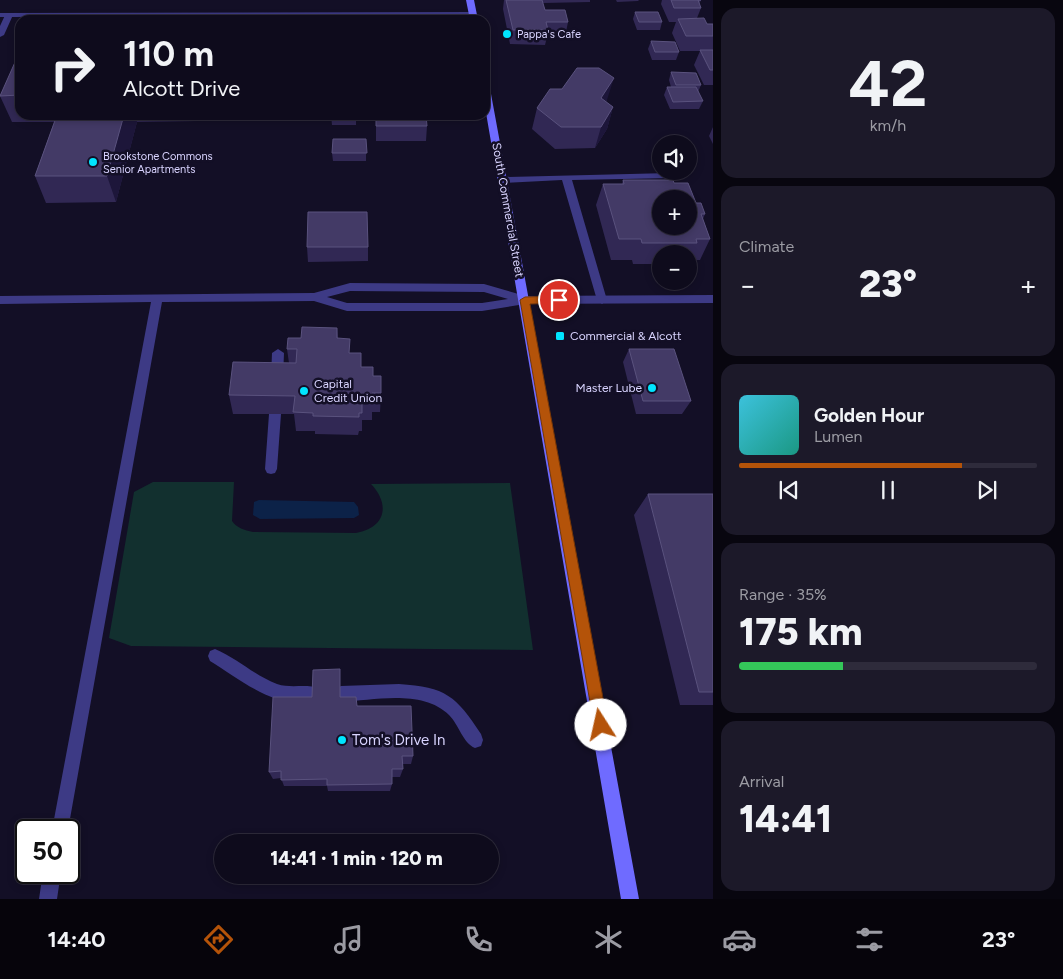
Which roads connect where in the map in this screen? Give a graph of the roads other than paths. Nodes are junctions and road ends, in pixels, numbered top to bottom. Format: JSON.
{"nodes":[{"id":1,"x":470,"y":0,"type":"edge"},
{"id":2,"x":4,"y":15,"type":"edge"},
{"id":3,"x":473,"y":15,"type":"edge"},
{"id":4,"x":0,"y":35,"type":"edge"},
{"id":5,"x":490,"y":110,"type":"edge"},
{"id":6,"x":652,"y":176,"type":"edge"},
{"id":7,"x":566,"y":177,"type":"junction"},
{"id":8,"x":503,"y":180,"type":"junction"},
{"id":9,"x":314,"y":297,"type":"junction"},
{"id":10,"x":157,"y":298,"type":"junction"},
{"id":11,"x":713,"y":299,"type":"edge"},
{"id":12,"x":0,"y":300,"type":"edge"},
{"id":13,"x":525,"y":300,"type":"junction"},
{"id":14,"x":602,"y":300,"type":"junction"},
{"id":15,"x":278,"y":353,"type":"dead end"},
{"id":16,"x":276,"y":382,"type":"edge"},
{"id":17,"x":275,"y":414,"type":"edge"},
{"id":18,"x":272,"y":468,"type":"dead end"},
{"id":19,"x":215,"y":656,"type":"dead end"},
{"id":20,"x":315,"y":694,"type":"edge"},
{"id":21,"x":341,"y":694,"type":"edge"},
{"id":22,"x":475,"y":740,"type":"dead end"},
{"id":23,"x":62,"y":819,"type":"edge"},
{"id":24,"x":50,"y":884,"type":"edge"},
{"id":25,"x":48,"y":899,"type":"edge"},
{"id":26,"x":630,"y":899,"type":"edge"}],
"edges":[{"from":1,"to":3,"type":"main road"},
{"from":2,"to":4,"type":"street"},
{"from":5,"to":8,"type":"main road","name":"South Commercial Street"},
{"from":6,"to":7,"type":"street"},
{"from":7,"to":8,"type":"street"},
{"from":7,"to":14,"type":"street"},
{"from":8,"to":13,"type":"main road","name":"South Commercial Street"},
{"from":9,"to":10,"type":"street"},
{"from":9,"to":13,"type":"street"},
{"from":9,"to":13,"type":"street"},
{"from":10,"to":12,"type":"street"},
{"from":10,"to":23,"type":"street"},
{"from":11,"to":14,"type":"street"},
{"from":13,"to":14,"type":"street"},
{"from":13,"to":26,"type":"main road","name":"South Commercial Street"},
{"from":15,"to":16,"type":"street"},
{"from":17,"to":18,"type":"street"},
{"from":19,"to":20,"type":"street"},
{"from":21,"to":22,"type":"street"},
{"from":24,"to":25,"type":"street"}]}
